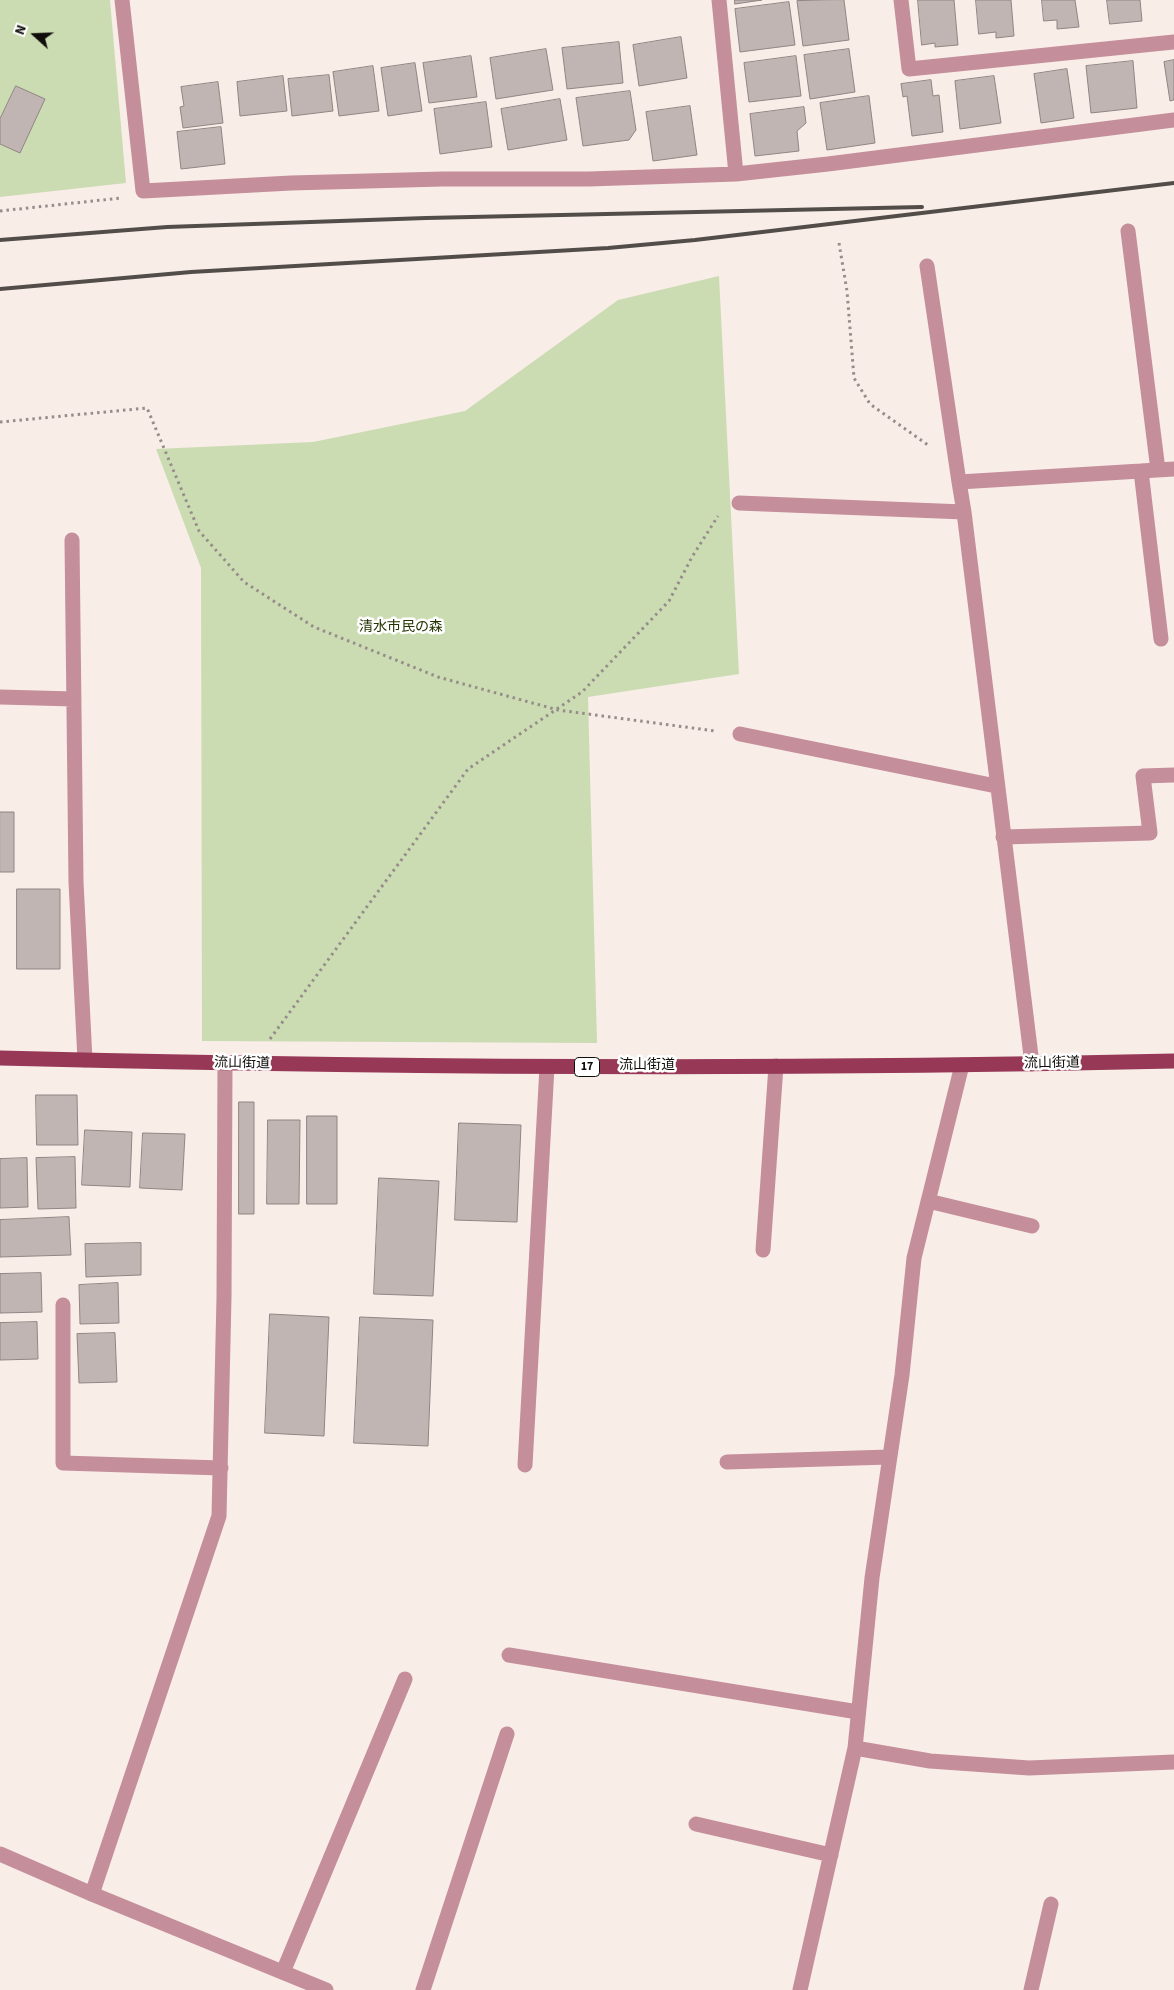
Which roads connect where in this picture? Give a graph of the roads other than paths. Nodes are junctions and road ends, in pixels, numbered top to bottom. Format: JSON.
{"nodes":[{"id":1,"x":122,"y":0,"type":"edge"},
{"id":2,"x":719,"y":0,"type":"edge"},
{"id":3,"x":902,"y":0,"type":"edge"},
{"id":4,"x":1174,"y":42,"type":"edge"},
{"id":5,"x":1174,"y":120,"type":"edge"},
{"id":6,"x":736,"y":174,"type":"junction"},
{"id":7,"x":1128,"y":231,"type":"dead end"},
{"id":8,"x":927,"y":266,"type":"dead end"},
{"id":9,"x":1174,"y":469,"type":"edge"},
{"id":10,"x":1158,"y":470,"type":"junction"},
{"id":11,"x":1141,"y":471,"type":"junction"},
{"id":12,"x":959,"y":482,"type":"junction"},
{"id":13,"x":739,"y":504,"type":"road end"},
{"id":14,"x":964,"y":512,"type":"junction"},
{"id":15,"x":72,"y":540,"type":"dead end"},
{"id":16,"x":1161,"y":639,"type":"dead end"},
{"id":17,"x":0,"y":697,"type":"edge"},
{"id":18,"x":74,"y":699,"type":"junction"},
{"id":19,"x":740,"y":734,"type":"road end"},
{"id":20,"x":1174,"y":774,"type":"edge"},
{"id":21,"x":996,"y":786,"type":"junction"},
{"id":22,"x":1003,"y":837,"type":"junction"},
{"id":23,"x":0,"y":1058,"type":"edge"},
{"id":24,"x":85,"y":1060,"type":"junction"},
{"id":25,"x":1174,"y":1061,"type":"edge"},
{"id":26,"x":225,"y":1064,"type":"junction"},
{"id":27,"x":962,"y":1064,"type":"junction"},
{"id":28,"x":1032,"y":1064,"type":"junction"},
{"id":29,"x":776,"y":1066,"type":"junction"},
{"id":30,"x":547,"y":1067,"type":"junction"},
{"id":31,"x":928,"y":1201,"type":"junction"},
{"id":32,"x":1032,"y":1226,"type":"dead end"},
{"id":33,"x":763,"y":1250,"type":"dead end"},
{"id":34,"x":63,"y":1305,"type":"dead end"},
{"id":35,"x":889,"y":1457,"type":"junction"},
{"id":36,"x":727,"y":1462,"type":"dead end"},
{"id":37,"x":525,"y":1466,"type":"dead end"},
{"id":38,"x":221,"y":1468,"type":"junction"},
{"id":39,"x":509,"y":1655,"type":"dead end"},
{"id":40,"x":405,"y":1679,"type":"dead end"},
{"id":41,"x":858,"y":1712,"type":"junction"},
{"id":42,"x":507,"y":1734,"type":"dead end"},
{"id":43,"x":855,"y":1748,"type":"junction"},
{"id":44,"x":1174,"y":1762,"type":"edge"},
{"id":45,"x":696,"y":1824,"type":"dead end"},
{"id":46,"x":0,"y":1854,"type":"edge"},
{"id":47,"x":831,"y":1855,"type":"junction"},
{"id":48,"x":92,"y":1894,"type":"junction"},
{"id":49,"x":1051,"y":1904,"type":"dead end"},
{"id":50,"x":283,"y":1972,"type":"junction"},
{"id":51,"x":326,"y":1990,"type":"edge"},
{"id":52,"x":423,"y":1990,"type":"edge"},
{"id":53,"x":800,"y":1990,"type":"edge"},
{"id":54,"x":1031,"y":1990,"type":"edge"}],
"edges":[{"from":1,"to":6,"type":"street"},
{"from":2,"to":6,"type":"street"},
{"from":3,"to":4,"type":"street"},
{"from":5,"to":6,"type":"street"},
{"from":7,"to":10,"type":"street"},
{"from":8,"to":12,"type":"street"},
{"from":9,"to":10,"type":"street"},
{"from":10,"to":11,"type":"street"},
{"from":11,"to":12,"type":"street"},
{"from":11,"to":16,"type":"street"},
{"from":12,"to":14,"type":"street"},
{"from":13,"to":14,"type":"street"},
{"from":14,"to":21,"type":"street"},
{"from":15,"to":18,"type":"street"},
{"from":17,"to":18,"type":"street"},
{"from":18,"to":24,"type":"street"},
{"from":19,"to":21,"type":"street"},
{"from":20,"to":22,"type":"street"},
{"from":21,"to":22,"type":"street"},
{"from":22,"to":28,"type":"street"},
{"from":23,"to":24,"type":"main road","name":"流山街道","number":"17"},
{"from":24,"to":26,"type":"main road","name":"流山街道","number":"17"},
{"from":25,"to":28,"type":"main road","name":"流山街道","number":"17"},
{"from":26,"to":30,"type":"main road","name":"流山街道","number":"17"},
{"from":26,"to":38,"type":"street"},
{"from":27,"to":28,"type":"main road","name":"流山街道","number":"17"},
{"from":27,"to":29,"type":"main road","name":"流山街道","number":"17"},
{"from":27,"to":31,"type":"street"},
{"from":29,"to":30,"type":"main road","name":"流山街道","number":"17"},
{"from":29,"to":33,"type":"street"},
{"from":30,"to":37,"type":"street"},
{"from":31,"to":32,"type":"street"},
{"from":31,"to":35,"type":"street"},
{"from":34,"to":38,"type":"street"},
{"from":35,"to":36,"type":"street"},
{"from":35,"to":41,"type":"street"},
{"from":38,"to":48,"type":"street"},
{"from":39,"to":41,"type":"street"},
{"from":40,"to":50,"type":"street"},
{"from":41,"to":43,"type":"street"},
{"from":42,"to":52,"type":"street"},
{"from":43,"to":44,"type":"street"},
{"from":43,"to":47,"type":"street"},
{"from":45,"to":47,"type":"street"},
{"from":46,"to":48,"type":"street"},
{"from":47,"to":53,"type":"street"},
{"from":48,"to":50,"type":"street"},
{"from":49,"to":54,"type":"street"},
{"from":50,"to":51,"type":"street"}]}
